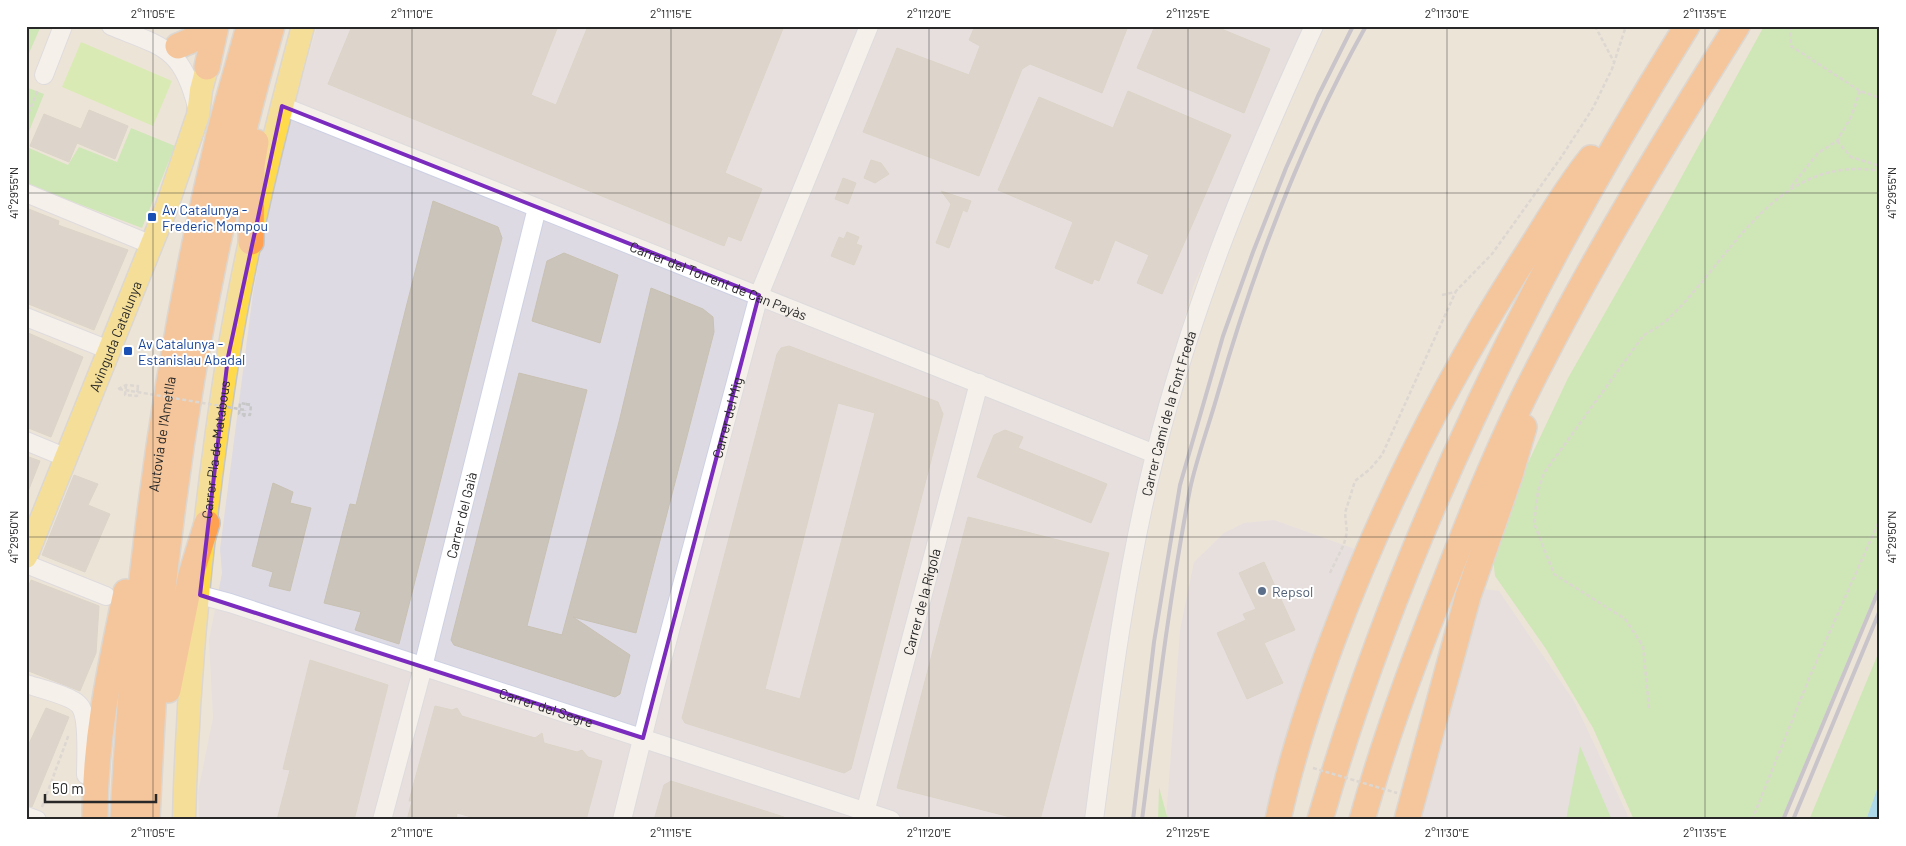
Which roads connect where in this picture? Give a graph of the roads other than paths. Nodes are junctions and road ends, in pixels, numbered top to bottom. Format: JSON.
{"nodes":[{"id":1,"x":63,"y":26,"type":"edge"},
{"id":2,"x":111,"y":26,"type":"edge"},
{"id":3,"x":209,"y":26,"type":"edge"},
{"id":4,"x":216,"y":26,"type":"edge"},
{"id":5,"x":303,"y":26,"type":"edge"},
{"id":6,"x":869,"y":26,"type":"edge"},
{"id":7,"x":1314,"y":26,"type":"edge"},
{"id":8,"x":1687,"y":26,"type":"edge"},
{"id":9,"x":1737,"y":26,"type":"edge"},
{"id":10,"x":264,"y":28,"type":"edge"},
{"id":11,"x":171,"y":47,"type":"junction"},
{"id":12,"x":207,"y":67,"type":"junction"},
{"id":13,"x":44,"y":75,"type":"road end"},
{"id":14,"x":1646,"y":91,"type":"junction"},
{"id":15,"x":282,"y":106,"type":"junction"},
{"id":16,"x":198,"y":114,"type":"junction"},
{"id":17,"x":26,"y":193,"type":"edge"},
{"id":18,"x":537,"y":208,"type":"junction"},
{"id":19,"x":251,"y":242,"type":"junction"},
{"id":20,"x":152,"y":245,"type":"junction"},
{"id":21,"x":759,"y":295,"type":"junction"},
{"id":22,"x":26,"y":317,"type":"edge"},
{"id":23,"x":109,"y":350,"type":"junction"},
{"id":24,"x":1542,"y":359,"type":"junction"},
{"id":25,"x":979,"y":383,"type":"junction"},
{"id":26,"x":26,"y":441,"type":"edge"},
{"id":27,"x":1155,"y":454,"type":"junction"},
{"id":28,"x":67,"y":458,"type":"junction"},
{"id":29,"x":150,"y":514,"type":"junction"},
{"id":30,"x":207,"y":524,"type":"junction"},
{"id":31,"x":26,"y":557,"type":"edge"},
{"id":32,"x":26,"y":564,"type":"edge"},
{"id":33,"x":200,"y":595,"type":"junction"},
{"id":34,"x":106,"y":596,"type":"dead end"},
{"id":35,"x":423,"y":667,"type":"junction"},
{"id":36,"x":26,"y":684,"type":"edge"},
{"id":37,"x":643,"y":738,"type":"junction"},
{"id":38,"x":149,"y":785,"type":"junction"},
{"id":39,"x":865,"y":815,"type":"edge"},
{"id":40,"x":88,"y":820,"type":"edge"},
{"id":41,"x":95,"y":820,"type":"edge"},
{"id":42,"x":123,"y":820,"type":"edge"},
{"id":43,"x":147,"y":820,"type":"edge"},
{"id":44,"x":184,"y":820,"type":"edge"},
{"id":45,"x":382,"y":820,"type":"edge"},
{"id":46,"x":622,"y":820,"type":"edge"},
{"id":47,"x":891,"y":820,"type":"edge"},
{"id":48,"x":1094,"y":820,"type":"edge"},
{"id":49,"x":1278,"y":820,"type":"edge"},
{"id":50,"x":1320,"y":820,"type":"edge"},
{"id":51,"x":1362,"y":820,"type":"edge"},
{"id":52,"x":1407,"y":820,"type":"edge"}],
"edges":[{"from":1,"to":13,"type":"street"},
{"from":2,"to":11,"type":"street"},
{"from":3,"to":11,"type":"highway"},
{"from":4,"to":12,"type":"highway"},
{"from":5,"to":15,"type":"main road","name":"Carrer Pla de Matabous"},
{"from":6,"to":21,"type":"street","name":"Carrer del Mig"},
{"from":7,"to":27,"type":"street","name":"Carrer Camí de la Font Freda"},
{"from":8,"to":14,"type":"highway"},
{"from":9,"to":24,"type":"highway"},
{"from":10,"to":19,"type":"highway"},
{"from":10,"to":29,"type":"highway","name":"Autovia de l'Ametlla"},
{"from":10,"to":38,"type":"highway","name":"Autovia de l'Ametlla"},
{"from":11,"to":12,"type":"street"},
{"from":11,"to":16,"type":"street"},
{"from":12,"to":16,"type":"main road","name":"Avinguda Catalunya"},
{"from":14,"to":49,"type":"highway"},
{"from":14,"to":50,"type":"highway"},
{"from":15,"to":18,"type":"street","name":"Carrer del Torrent de Can Payàs"},
{"from":15,"to":19,"type":"main road","name":"Carrer Pla de Matabous"},
{"from":16,"to":20,"type":"main road","name":"Avinguda Catalunya"},
{"from":17,"to":20,"type":"street"},
{"from":18,"to":21,"type":"street","name":"Carrer del Torrent de Can Payàs"},
{"from":18,"to":35,"type":"street","name":"Carrer del Gaià"},
{"from":19,"to":30,"type":"main road","name":"Carrer Pla de Matabous"},
{"from":20,"to":23,"type":"main road","name":"Avinguda Catalunya"},
{"from":21,"to":25,"type":"street","name":"Carrer del Torrent de Can Payàs"},
{"from":21,"to":37,"type":"street","name":"Carrer del Mig"},
{"from":22,"to":23,"type":"street"},
{"from":23,"to":28,"type":"main road","name":"Avinguda Catalunya"},
{"from":24,"to":51,"type":"highway"},
{"from":24,"to":52,"type":"highway"},
{"from":25,"to":27,"type":"street","name":"Carrer del Torrent de Can Payàs"},
{"from":25,"to":39,"type":"street","name":"Carrer de la Rigola"},
{"from":26,"to":28,"type":"street"},
{"from":27,"to":48,"type":"street","name":"Carrer Camí de la Font Freda"},
{"from":28,"to":31,"type":"main road","name":"Avinguda Catalunya"},
{"from":29,"to":41,"type":"highway"},
{"from":29,"to":42,"type":"highway","name":"Autovia de l'Ametlla"},
{"from":30,"to":33,"type":"main road","name":"Carrer Pla de Matabous"},
{"from":30,"to":38,"type":"highway"},
{"from":32,"to":34,"type":"street"},
{"from":33,"to":35,"type":"street","name":"Carrer del Segre"},
{"from":33,"to":44,"type":"main road","name":"Carrer Pla de Matabous"},
{"from":35,"to":37,"type":"street","name":"Carrer del Segre"},
{"from":35,"to":45,"type":"street","name":"Carrer del Gaià"},
{"from":36,"to":40,"type":"street"},
{"from":37,"to":39,"type":"street","name":"Carrer del Segre"},
{"from":37,"to":46,"type":"street","name":"Carrer del Mig"},
{"from":38,"to":43,"type":"highway","name":"Autovia de l'Ametlla"},
{"from":39,"to":47,"type":"street","name":"Carrer del Segre"}]}
